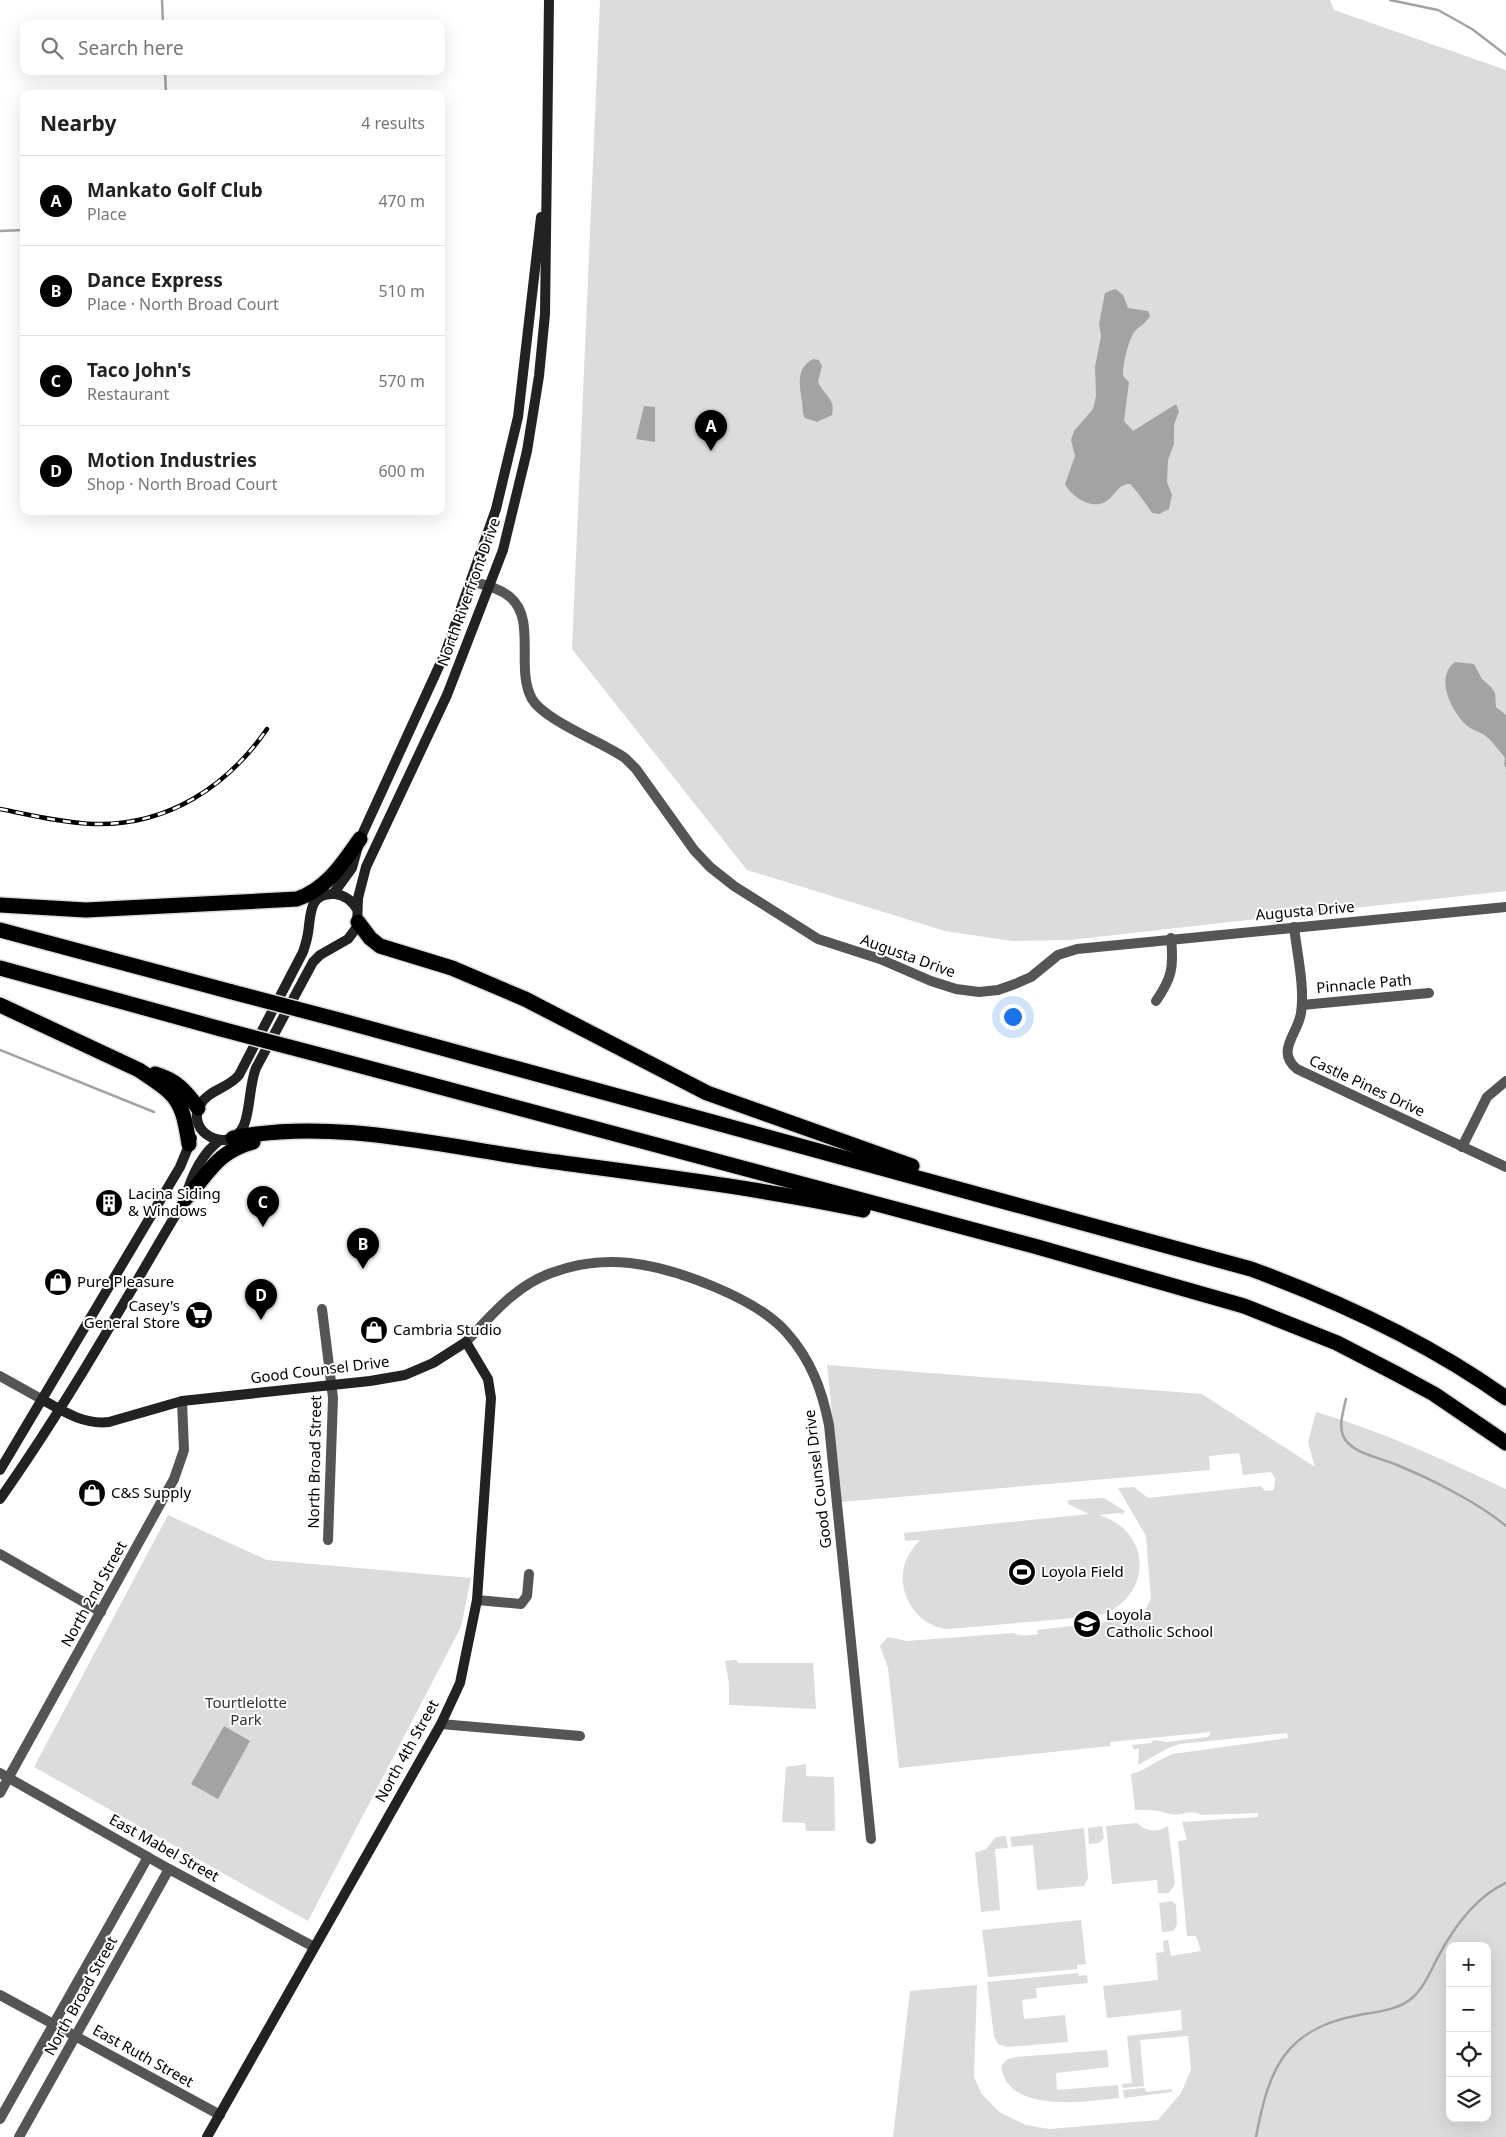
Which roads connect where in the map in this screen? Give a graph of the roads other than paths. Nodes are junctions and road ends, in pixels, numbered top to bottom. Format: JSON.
{"nodes":[{"id":1,"x":549,"y":0,"type":"edge"},
{"id":2,"x":545,"y":176,"type":"junction"},
{"id":3,"x":471,"y":581,"type":"junction"},
{"id":4,"x":488,"y":586,"type":"junction"},
{"id":5,"x":360,"y":838,"type":"junction"},
{"id":6,"x":322,"y":895,"type":"junction"},
{"id":7,"x":0,"y":905,"type":"edge"},
{"id":8,"x":1506,"y":907,"type":"edge"},
{"id":9,"x":358,"y":916,"type":"junction"},
{"id":10,"x":1294,"y":927,"type":"junction"},
{"id":11,"x":0,"y":930,"type":"edge"},
{"id":12,"x":1171,"y":938,"type":"junction"},
{"id":13,"x":0,"y":968,"type":"edge"},
{"id":14,"x":1429,"y":993,"type":"dead end"},
{"id":15,"x":1156,"y":1001,"type":"dead end"},
{"id":16,"x":0,"y":1005,"type":"edge"},
{"id":17,"x":1302,"y":1006,"type":"junction"},
{"id":18,"x":139,"y":1070,"type":"junction"},
{"id":19,"x":1506,"y":1080,"type":"edge"},
{"id":20,"x":198,"y":1108,"type":"junction"},
{"id":21,"x":198,"y":1124,"type":"junction"},
{"id":22,"x":312,"y":1132,"type":"junction"},
{"id":23,"x":226,"y":1139,"type":"junction"},
{"id":24,"x":189,"y":1144,"type":"junction"},
{"id":25,"x":1462,"y":1147,"type":"junction"},
{"id":26,"x":1506,"y":1167,"type":"edge"},
{"id":27,"x":185,"y":1199,"type":"junction"},
{"id":28,"x":1000,"y":1200,"type":"junction"},
{"id":29,"x":1034,"y":1246,"type":"junction"},
{"id":30,"x":322,"y":1309,"type":"dead end"},
{"id":31,"x":466,"y":1342,"type":"junction"},
{"id":32,"x":0,"y":1376,"type":"edge"},
{"id":33,"x":331,"y":1385,"type":"junction"},
{"id":34,"x":1506,"y":1398,"type":"edge"},
{"id":35,"x":43,"y":1400,"type":"junction"},
{"id":36,"x":182,"y":1401,"type":"junction"},
{"id":37,"x":60,"y":1409,"type":"junction"},
{"id":38,"x":1506,"y":1443,"type":"edge"},
{"id":39,"x":0,"y":1470,"type":"edge"},
{"id":40,"x":0,"y":1499,"type":"edge"},
{"id":41,"x":328,"y":1540,"type":"dead end"},
{"id":42,"x":0,"y":1554,"type":"edge"},
{"id":43,"x":529,"y":1574,"type":"dead end"},
{"id":44,"x":478,"y":1600,"type":"junction"},
{"id":45,"x":101,"y":1612,"type":"junction"},
{"id":46,"x":441,"y":1724,"type":"junction"},
{"id":47,"x":580,"y":1736,"type":"dead end"},
{"id":48,"x":4,"y":1775,"type":"edge"},
{"id":49,"x":0,"y":1793,"type":"edge"},
{"id":50,"x":871,"y":1839,"type":"dead end"},
{"id":51,"x":148,"y":1857,"type":"junction"},
{"id":52,"x":169,"y":1869,"type":"junction"},
{"id":53,"x":314,"y":1947,"type":"junction"},
{"id":54,"x":0,"y":1995,"type":"edge"},
{"id":55,"x":54,"y":2024,"type":"junction"},
{"id":56,"x":76,"y":2036,"type":"junction"},
{"id":57,"x":220,"y":2116,"type":"junction"},
{"id":58,"x":0,"y":2119,"type":"edge"},
{"id":59,"x":19,"y":2137,"type":"edge"},
{"id":60,"x":207,"y":2137,"type":"edge"}],
"edges":[{"from":1,"to":2,"type":"main road","name":"North Riverfront Drive"},
{"from":2,"to":3,"type":"main road","name":"North Riverfront Drive"},
{"from":2,"to":4,"type":"main road","name":"North Riverfront Drive"},
{"from":3,"to":4,"type":"street"},
{"from":3,"to":5,"type":"main road","name":"North Riverfront Drive"},
{"from":4,"to":9,"type":"main road","name":"North Riverfront Drive"},
{"from":4,"to":12,"type":"street","name":"Augusta Drive"},
{"from":5,"to":6,"type":"highway"},
{"from":5,"to":6,"type":"main road","name":"North Riverfront Drive"},
{"from":6,"to":7,"type":"highway"},
{"from":6,"to":9,"type":"main road"},
{"from":6,"to":20,"type":"main road","name":"North Riverfront Drive"},
{"from":8,"to":10,"type":"street","name":"Augusta Drive"},
{"from":9,"to":23,"type":"main road"},
{"from":9,"to":28,"type":"highway"},
{"from":10,"to":12,"type":"street","name":"Augusta Drive"},
{"from":10,"to":17,"type":"street","name":"Castle Pines Drive"},
{"from":11,"to":28,"type":"highway","bridge":true},
{"from":12,"to":15,"type":"street"},
{"from":13,"to":29,"type":"highway","bridge":true},
{"from":14,"to":17,"type":"street","name":"Pinnacle Path"},
{"from":16,"to":18,"type":"highway"},
{"from":17,"to":25,"type":"street","name":"Castle Pines Drive"},
{"from":18,"to":20,"type":"highway"},
{"from":18,"to":24,"type":"highway"},
{"from":19,"to":25,"type":"street"},
{"from":20,"to":21,"type":"main road"},
{"from":21,"to":23,"type":"main road"},
{"from":21,"to":24,"type":"main road"},
{"from":22,"to":23,"type":"highway"},
{"from":22,"to":27,"type":"highway"},
{"from":22,"to":29,"type":"highway"},
{"from":23,"to":27,"type":"main road"},
{"from":24,"to":35,"type":"main road"},
{"from":25,"to":26,"type":"street","name":"Castle Pines Drive"},
{"from":27,"to":37,"type":"main road"},
{"from":28,"to":34,"type":"highway"},
{"from":29,"to":38,"type":"highway"},
{"from":30,"to":33,"type":"street","name":"North Broad Street"},
{"from":31,"to":33,"type":"main road","name":"Good Counsel Drive"},
{"from":31,"to":44,"type":"main road","name":"North 4th Street"},
{"from":31,"to":50,"type":"street","name":"Good Counsel Drive"},
{"from":32,"to":35,"type":"street"},
{"from":33,"to":36,"type":"main road","name":"Good Counsel Drive"},
{"from":33,"to":41,"type":"street","name":"North Broad Street"},
{"from":35,"to":37,"type":"main road","name":"Good Counsel Drive"},
{"from":35,"to":39,"type":"main road"},
{"from":36,"to":37,"type":"main road","name":"Good Counsel Drive"},
{"from":36,"to":45,"type":"street","name":"North 2nd Street"},
{"from":37,"to":40,"type":"main road"},
{"from":42,"to":45,"type":"street"},
{"from":43,"to":44,"type":"street"},
{"from":44,"to":46,"type":"main road","name":"North 4th Street"},
{"from":45,"to":48,"type":"street","name":"North 2nd Street"},
{"from":46,"to":47,"type":"street"},
{"from":46,"to":53,"type":"main road","name":"North 4th Street"},
{"from":48,"to":49,"type":"street","name":"North 2nd Street"},
{"from":48,"to":51,"type":"street","name":"East Mabel Street"},
{"from":51,"to":52,"type":"street","name":"East Mabel Street"},
{"from":51,"to":55,"type":"street","name":"North Broad Street"},
{"from":52,"to":53,"type":"street","name":"East Mabel Street"},
{"from":52,"to":56,"type":"street","name":"North Broad Street"},
{"from":53,"to":57,"type":"main road","name":"North 4th Street"},
{"from":54,"to":55,"type":"street","name":"East Ruth Street"},
{"from":55,"to":56,"type":"street","name":"East Ruth Street"},
{"from":55,"to":58,"type":"street","name":"North Broad Street"},
{"from":56,"to":57,"type":"street","name":"East Ruth Street"},
{"from":56,"to":59,"type":"street","name":"North Broad Street"},
{"from":57,"to":60,"type":"main road","name":"North 4th Street"}]}
